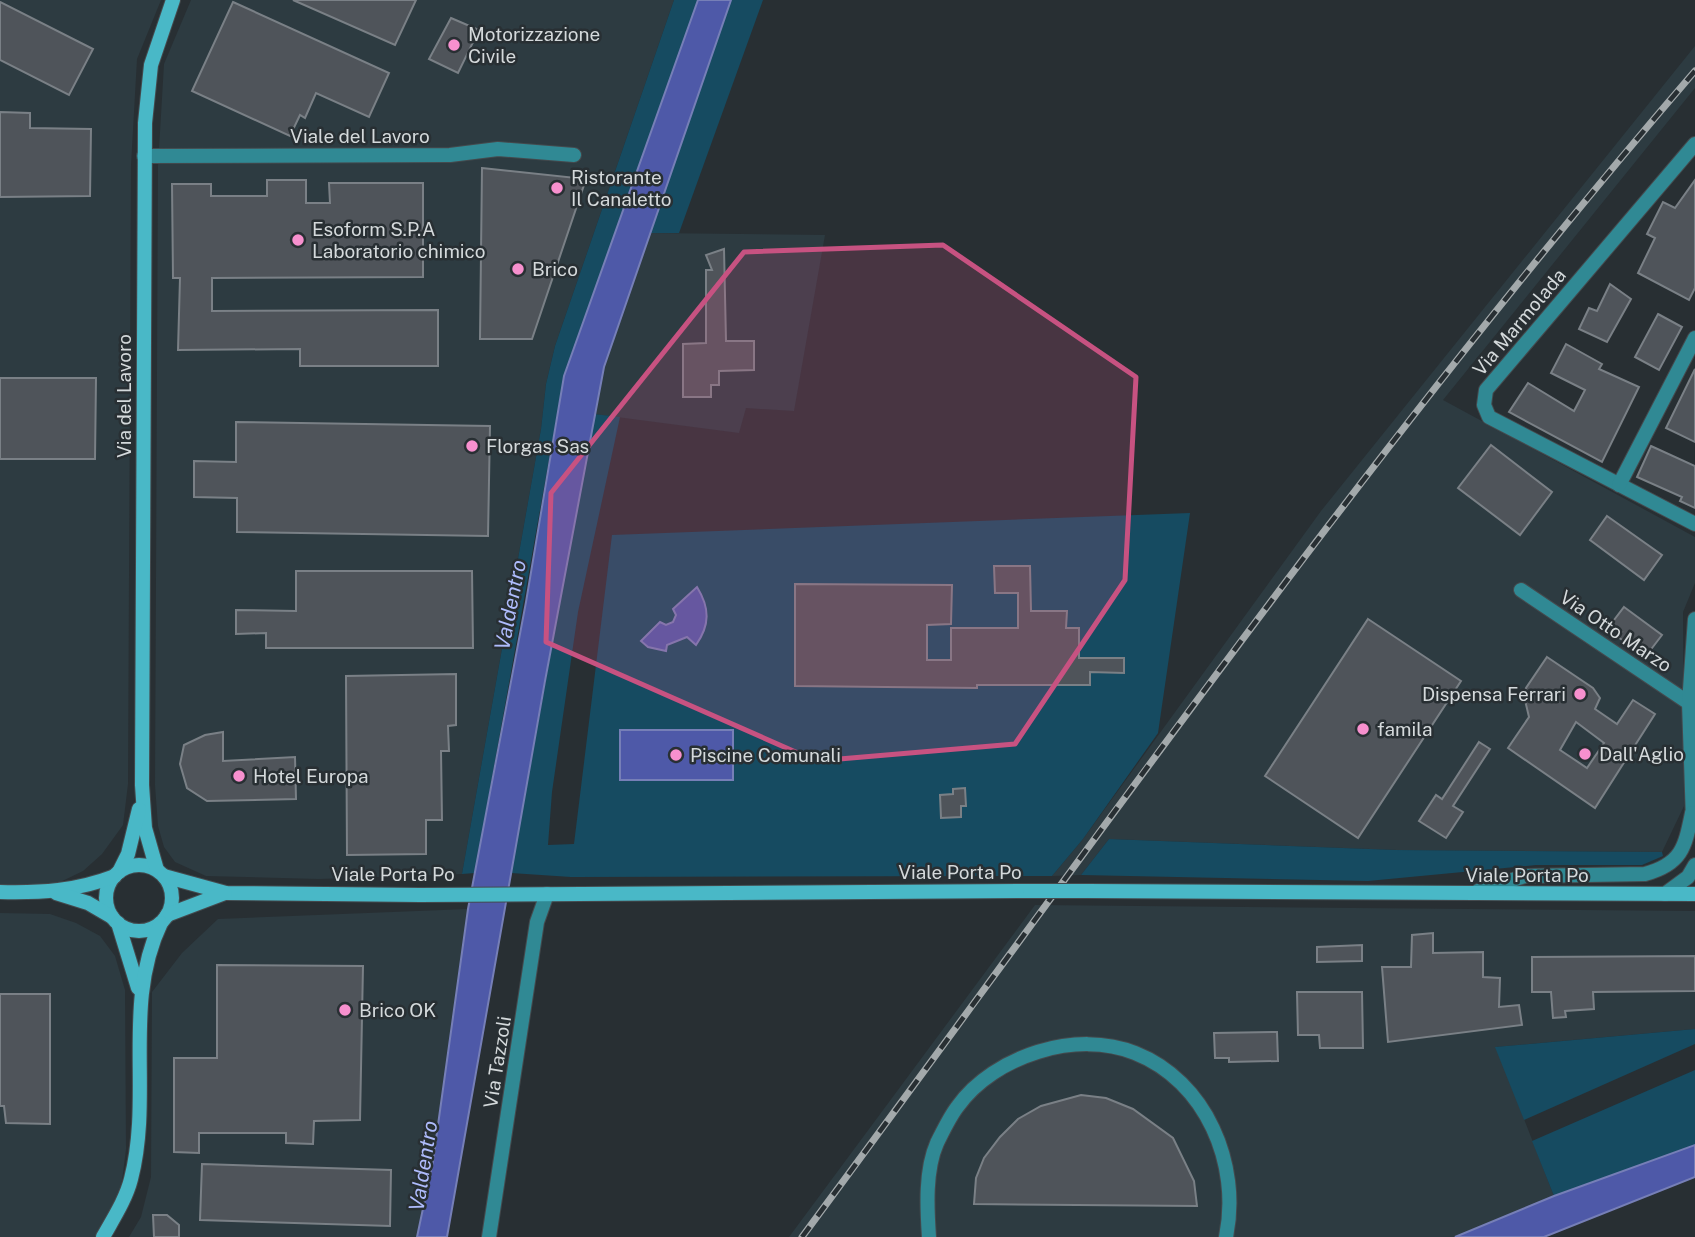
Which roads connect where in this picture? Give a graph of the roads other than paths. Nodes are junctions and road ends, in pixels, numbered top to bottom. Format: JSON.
{"nodes":[{"id":1,"x":173,"y":0,"type":"edge"},
{"id":2,"x":1695,"y":144,"type":"edge"},
{"id":3,"x":574,"y":155,"type":"dead end"},
{"id":4,"x":144,"y":156,"type":"junction"},
{"id":5,"x":1695,"y":338,"type":"edge"},
{"id":6,"x":1619,"y":485,"type":"junction"},
{"id":7,"x":1695,"y":524,"type":"edge"},
{"id":8,"x":1521,"y":590,"type":"dead end"},
{"id":9,"x":1695,"y":619,"type":"edge"},
{"id":10,"x":1689,"y":703,"type":"junction"},
{"id":11,"x":142,"y":797,"type":"junction"},
{"id":12,"x":1692,"y":813,"type":"junction"},
{"id":13,"x":1695,"y":833,"type":"edge"},
{"id":14,"x":1695,"y":865,"type":"edge"},
{"id":15,"x":161,"y":873,"type":"junction"},
{"id":16,"x":117,"y":874,"type":"junction"},
{"id":17,"x":0,"y":892,"type":"edge"},
{"id":18,"x":226,"y":892,"type":"junction"},
{"id":19,"x":55,"y":893,"type":"junction"},
{"id":20,"x":547,"y":894,"type":"junction"},
{"id":21,"x":1665,"y":894,"type":"junction"},
{"id":22,"x":1695,"y":894,"type":"edge"},
{"id":23,"x":1467,"y":895,"type":"junction"},
{"id":24,"x":164,"y":919,"type":"junction"},
{"id":25,"x":115,"y":920,"type":"junction"},
{"id":26,"x":139,"y":992,"type":"junction"},
{"id":27,"x":103,"y":1237,"type":"edge"},
{"id":28,"x":489,"y":1237,"type":"edge"},
{"id":29,"x":929,"y":1237,"type":"edge"},
{"id":30,"x":1226,"y":1237,"type":"edge"}],
"edges":[{"from":1,"to":4,"type":"main road","name":"Via del Lavoro"},
{"from":2,"to":6,"type":"street","name":"Via Marmolada"},
{"from":3,"to":4,"type":"street","name":"Viale del Lavoro"},
{"from":4,"to":11,"type":"main road","name":"Via del Lavoro"},
{"from":5,"to":6,"type":"street"},
{"from":6,"to":7,"type":"street","name":"Via Marmolada"},
{"from":8,"to":10,"type":"street","name":"Via Otto Marzo"},
{"from":9,"to":10,"type":"street"},
{"from":10,"to":12,"type":"street"},
{"from":11,"to":15,"type":"main road"},
{"from":11,"to":16,"type":"main road"},
{"from":12,"to":13,"type":"street"},
{"from":12,"to":23,"type":"street"},
{"from":14,"to":21,"type":"street"},
{"from":15,"to":16,"type":"main road","name":"Viale Porta Po"},
{"from":15,"to":18,"type":"main road","name":"Viale Porta Po"},
{"from":15,"to":24,"type":"main road"},
{"from":16,"to":19,"type":"main road","name":"Viale Porta Po"},
{"from":16,"to":25,"type":"main road"},
{"from":17,"to":19,"type":"main road","name":"Viale Porta Po"},
{"from":18,"to":20,"type":"main road","name":"Viale Porta Po"},
{"from":18,"to":24,"type":"main road","name":"Viale Porta Po"},
{"from":19,"to":25,"type":"main road","name":"Viale Porta Po"},
{"from":20,"to":23,"type":"main road","name":"Viale Porta Po","bridge":true},
{"from":20,"to":28,"type":"street","name":"Via Tazzoli"},
{"from":21,"to":22,"type":"main road","name":"Viale Porta Po"},
{"from":21,"to":23,"type":"main road","name":"Viale Porta Po"},
{"from":24,"to":25,"type":"main road","name":"Viale Porta Po"},
{"from":24,"to":26,"type":"main road"},
{"from":25,"to":26,"type":"main road"},
{"from":26,"to":27,"type":"main road"},
{"from":29,"to":30,"type":"street"}]}
